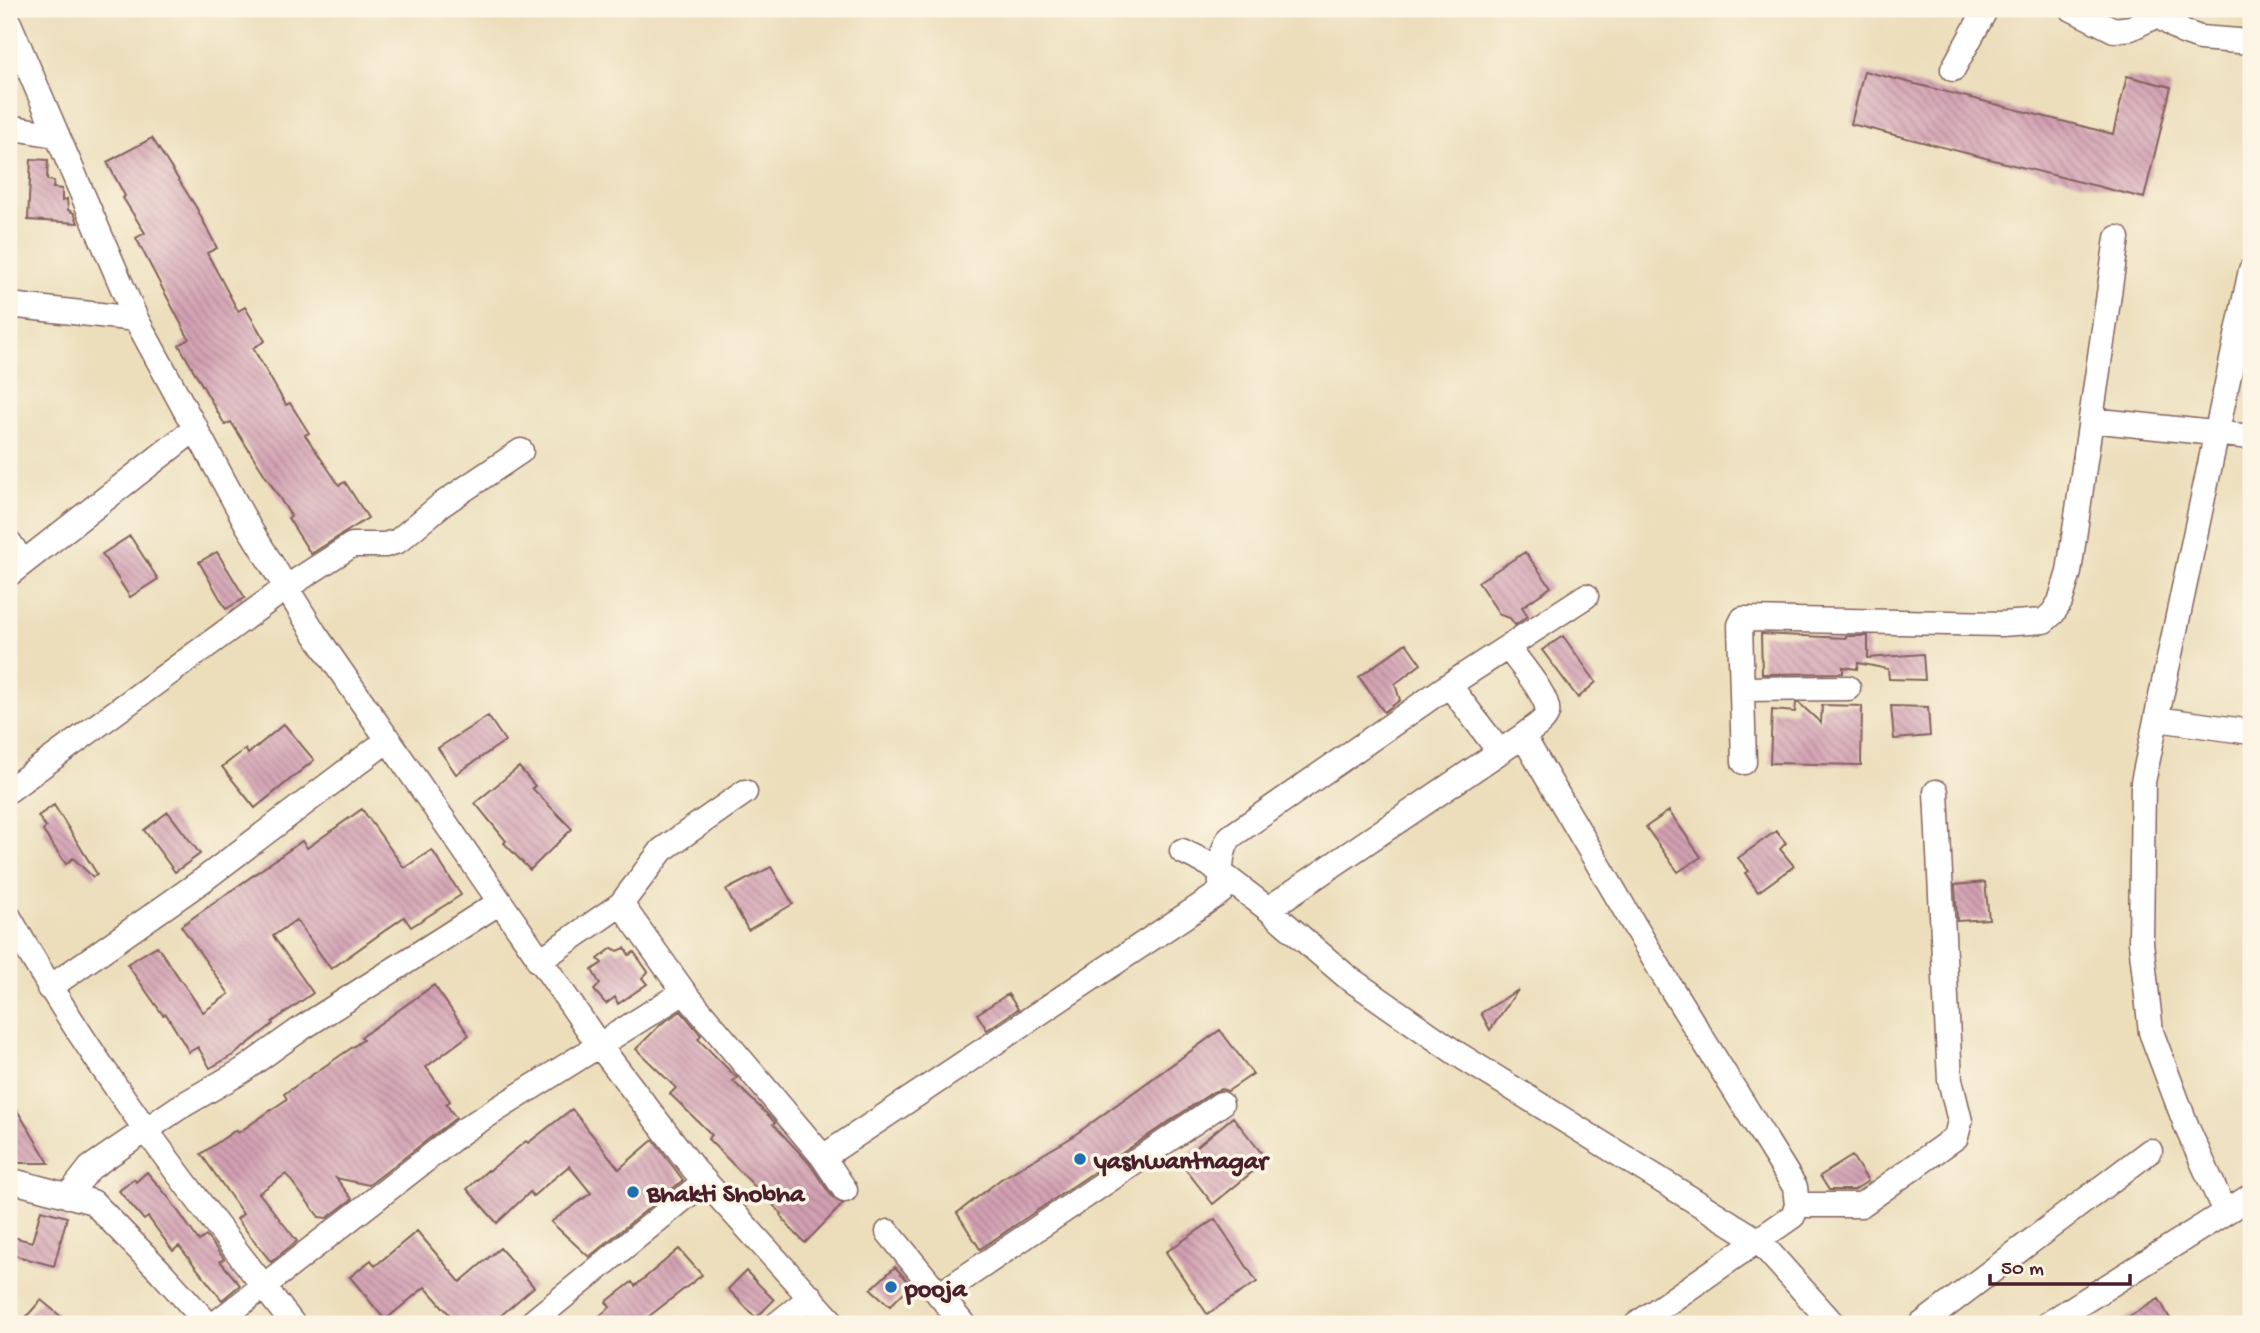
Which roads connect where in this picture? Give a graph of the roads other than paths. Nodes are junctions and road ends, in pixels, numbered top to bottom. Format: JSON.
{"nodes":[{"id":1,"x":1986,"y":9,"type":"edge"},
{"id":2,"x":2072,"y":9,"type":"edge"},
{"id":3,"x":9,"y":23,"type":"edge"},
{"id":4,"x":2251,"y":42,"type":"edge"},
{"id":5,"x":1953,"y":69,"type":"dead end"},
{"id":6,"x":9,"y":127,"type":"edge"},
{"id":7,"x":55,"y":135,"type":"junction"},
{"id":8,"x":2116,"y":238,"type":"dead end"},
{"id":9,"x":2251,"y":270,"type":"edge"},
{"id":10,"x":9,"y":305,"type":"edge"},
{"id":11,"x":136,"y":319,"type":"junction"},
{"id":12,"x":2091,"y":419,"type":"junction"},
{"id":13,"x":196,"y":428,"type":"junction"},
{"id":14,"x":2217,"y":434,"type":"junction"},
{"id":15,"x":2251,"y":438,"type":"edge"},
{"id":16,"x":521,"y":451,"type":"dead end"},
{"id":17,"x":9,"y":542,"type":"edge"},
{"id":18,"x":16,"y":568,"type":"edge"},
{"id":19,"x":287,"y":587,"type":"junction"},
{"id":20,"x":1586,"y":596,"type":"dead end"},
{"id":21,"x":1508,"y":647,"type":"junction"},
{"id":22,"x":1449,"y":685,"type":"junction"},
{"id":23,"x":1848,"y":688,"type":"dead end"},
{"id":24,"x":1742,"y":690,"type":"junction"},
{"id":25,"x":2157,"y":719,"type":"junction"},
{"id":26,"x":2251,"y":732,"type":"edge"},
{"id":27,"x":1523,"y":736,"type":"junction"},
{"id":28,"x":389,"y":739,"type":"junction"},
{"id":29,"x":1499,"y":751,"type":"junction"},
{"id":30,"x":1744,"y":762,"type":"dead end"},
{"id":31,"x":9,"y":790,"type":"edge"},
{"id":32,"x":745,"y":792,"type":"dead end"},
{"id":33,"x":1936,"y":792,"type":"dead end"},
{"id":34,"x":1182,"y":851,"type":"dead end"},
{"id":35,"x":1221,"y":873,"type":"junction"},
{"id":36,"x":500,"y":902,"type":"junction"},
{"id":37,"x":621,"y":904,"type":"junction"},
{"id":38,"x":1268,"y":909,"type":"junction"},
{"id":39,"x":9,"y":917,"type":"edge"},
{"id":40,"x":539,"y":961,"type":"junction"},
{"id":41,"x":49,"y":988,"type":"junction"},
{"id":42,"x":684,"y":992,"type":"junction"},
{"id":43,"x":599,"y":1045,"type":"junction"},
{"id":44,"x":1221,"y":1104,"type":"dead end"},
{"id":45,"x":146,"y":1130,"type":"junction"},
{"id":46,"x":2150,"y":1151,"type":"dead end"},
{"id":47,"x":823,"y":1157,"type":"junction"},
{"id":48,"x":9,"y":1180,"type":"edge"},
{"id":49,"x":705,"y":1181,"type":"junction"},
{"id":50,"x":845,"y":1190,"type":"dead end"},
{"id":51,"x":68,"y":1196,"type":"junction"},
{"id":52,"x":2251,"y":1196,"type":"edge"},
{"id":53,"x":1797,"y":1205,"type":"junction"},
{"id":54,"x":2225,"y":1212,"type":"junction"},
{"id":55,"x":888,"y":1232,"type":"dead end"},
{"id":56,"x":1759,"y":1241,"type":"junction"},
{"id":57,"x":264,"y":1286,"type":"junction"},
{"id":58,"x":939,"y":1295,"type":"junction"},
{"id":59,"x":811,"y":1297,"type":"junction"},
{"id":60,"x":208,"y":1324,"type":"edge"},
{"id":61,"x":215,"y":1324,"type":"edge"},
{"id":62,"x":293,"y":1324,"type":"edge"},
{"id":63,"x":530,"y":1324,"type":"edge"},
{"id":64,"x":777,"y":1324,"type":"edge"},
{"id":65,"x":834,"y":1324,"type":"edge"},
{"id":66,"x":963,"y":1324,"type":"edge"},
{"id":67,"x":1637,"y":1324,"type":"edge"},
{"id":68,"x":1833,"y":1324,"type":"edge"},
{"id":69,"x":1922,"y":1324,"type":"edge"},
{"id":70,"x":2048,"y":1324,"type":"edge"}],
"edges":[{"from":1,"to":5,"type":"street"},
{"from":2,"to":4,"type":"street"},
{"from":3,"to":7,"type":"street"},
{"from":6,"to":7,"type":"street"},
{"from":7,"to":11,"type":"street"},
{"from":8,"to":12,"type":"street"},
{"from":9,"to":14,"type":"street"},
{"from":10,"to":11,"type":"street"},
{"from":11,"to":13,"type":"street"},
{"from":12,"to":14,"type":"street"},
{"from":12,"to":24,"type":"street"},
{"from":13,"to":18,"type":"street"},
{"from":13,"to":19,"type":"street"},
{"from":14,"to":15,"type":"street"},
{"from":14,"to":25,"type":"street"},
{"from":16,"to":19,"type":"street"},
{"from":17,"to":18,"type":"street"},
{"from":19,"to":28,"type":"street"},
{"from":19,"to":31,"type":"street"},
{"from":20,"to":21,"type":"street"},
{"from":21,"to":22,"type":"street"},
{"from":21,"to":27,"type":"street"},
{"from":22,"to":29,"type":"street"},
{"from":22,"to":35,"type":"street"},
{"from":23,"to":24,"type":"street"},
{"from":24,"to":30,"type":"street"},
{"from":25,"to":26,"type":"street"},
{"from":25,"to":54,"type":"street"},
{"from":27,"to":29,"type":"street"},
{"from":27,"to":53,"type":"street"},
{"from":28,"to":36,"type":"street"},
{"from":28,"to":41,"type":"street"},
{"from":29,"to":38,"type":"street"},
{"from":32,"to":37,"type":"street"},
{"from":33,"to":53,"type":"street"},
{"from":34,"to":35,"type":"street"},
{"from":35,"to":38,"type":"street"},
{"from":35,"to":47,"type":"street"},
{"from":36,"to":40,"type":"street"},
{"from":36,"to":45,"type":"street"},
{"from":37,"to":40,"type":"street"},
{"from":37,"to":42,"type":"street"},
{"from":38,"to":56,"type":"street"},
{"from":39,"to":41,"type":"street"},
{"from":40,"to":43,"type":"street"},
{"from":41,"to":45,"type":"street"},
{"from":42,"to":43,"type":"street"},
{"from":42,"to":47,"type":"street"},
{"from":43,"to":49,"type":"street"},
{"from":43,"to":57,"type":"street"},
{"from":44,"to":58,"type":"street"},
{"from":45,"to":51,"type":"street"},
{"from":45,"to":57,"type":"street"},
{"from":46,"to":69,"type":"street"},
{"from":47,"to":50,"type":"street"},
{"from":48,"to":51,"type":"street"},
{"from":49,"to":59,"type":"street"},
{"from":49,"to":63,"type":"street"},
{"from":51,"to":60,"type":"street"},
{"from":52,"to":54,"type":"street"},
{"from":53,"to":56,"type":"street"},
{"from":54,"to":70,"type":"street"},
{"from":55,"to":58,"type":"street"},
{"from":56,"to":67,"type":"street"},
{"from":56,"to":68,"type":"street"},
{"from":57,"to":61,"type":"street"},
{"from":57,"to":62,"type":"street"},
{"from":58,"to":66,"type":"street"},
{"from":59,"to":64,"type":"street"},
{"from":59,"to":65,"type":"street"}]}
